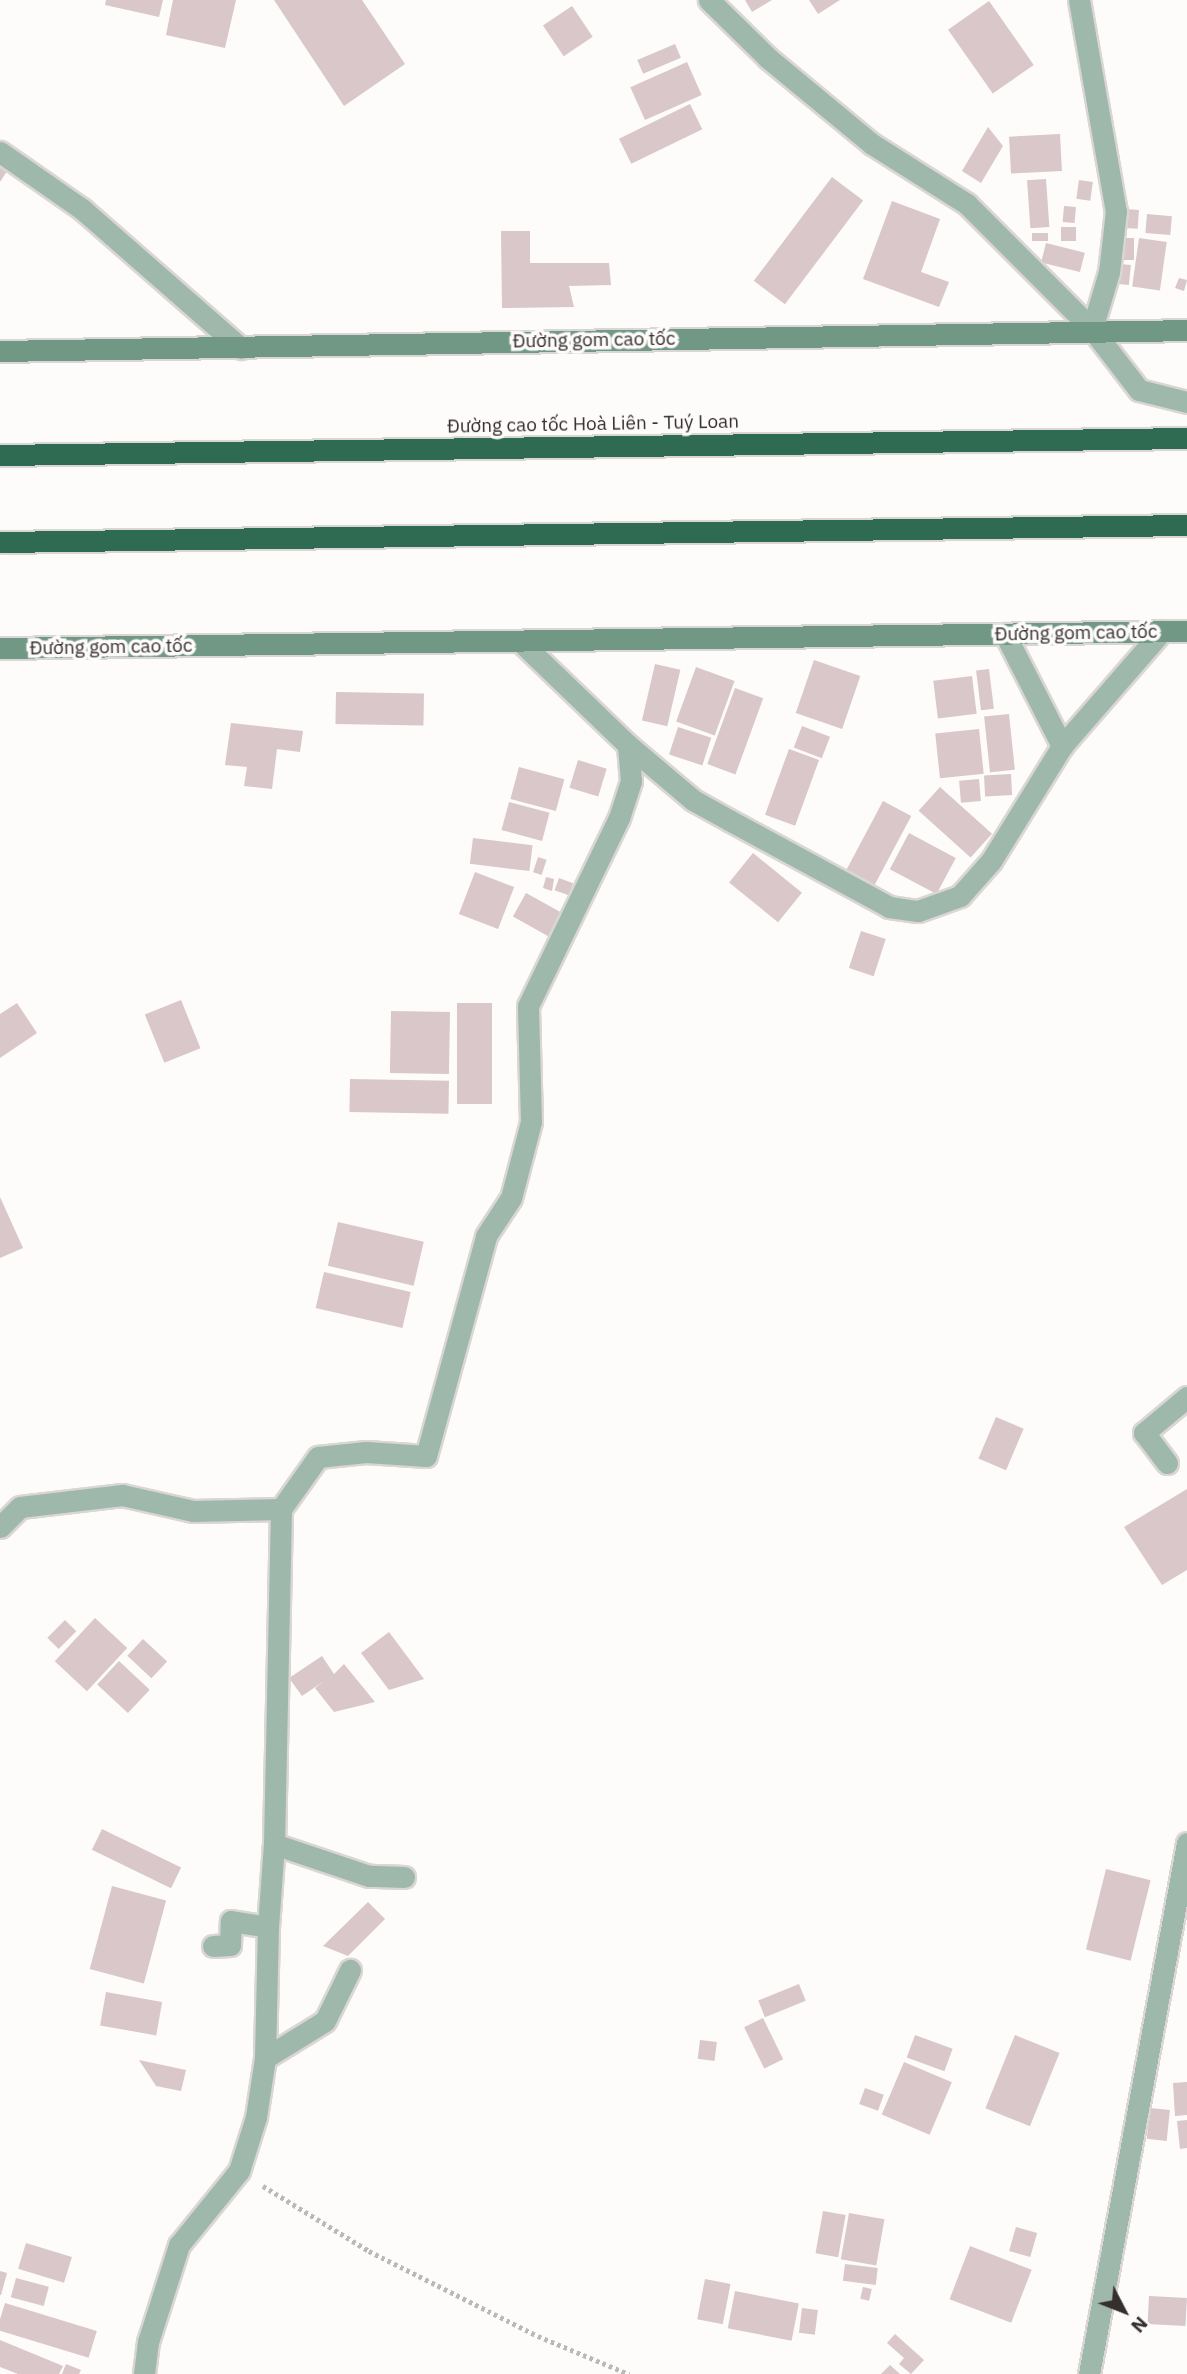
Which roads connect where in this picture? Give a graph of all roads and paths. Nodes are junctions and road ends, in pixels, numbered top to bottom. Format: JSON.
{"nodes":[{"id":1,"x":709,"y":0,"type":"edge"},
{"id":2,"x":1079,"y":0,"type":"edge"},
{"id":3,"x":0,"y":152,"type":"edge"},
{"id":4,"x":1091,"y":329,"type":"junction"},
{"id":5,"x":1187,"y":330,"type":"edge"},
{"id":6,"x":242,"y":348,"type":"junction"},
{"id":7,"x":0,"y":351,"type":"edge"},
{"id":8,"x":1187,"y":402,"type":"edge"},
{"id":9,"x":1187,"y":438,"type":"edge"},
{"id":10,"x":0,"y":455,"type":"edge"},
{"id":11,"x":1187,"y":525,"type":"edge"},
{"id":12,"x":0,"y":542,"type":"edge"},
{"id":13,"x":1161,"y":631,"type":"junction"},
{"id":14,"x":1187,"y":631,"type":"edge"},
{"id":15,"x":1005,"y":634,"type":"junction"},
{"id":16,"x":520,"y":641,"type":"junction"},
{"id":17,"x":0,"y":648,"type":"edge"},
{"id":18,"x":628,"y":745,"type":"junction"},
{"id":19,"x":1062,"y":746,"type":"junction"},
{"id":20,"x":1187,"y":1397,"type":"edge"},
{"id":21,"x":1167,"y":1463,"type":"dead end"},
{"id":22,"x":281,"y":1509,"type":"junction"},
{"id":23,"x":0,"y":1527,"type":"edge"},
{"id":24,"x":1187,"y":1843,"type":"edge"},
{"id":25,"x":274,"y":1844,"type":"junction"},
{"id":26,"x":404,"y":1877,"type":"dead end"},
{"id":27,"x":268,"y":1927,"type":"junction"},
{"id":28,"x":213,"y":1946,"type":"dead end"},
{"id":29,"x":350,"y":1970,"type":"dead end"},
{"id":30,"x":265,"y":2057,"type":"junction"},
{"id":31,"x":239,"y":2171,"type":"junction"},
{"id":32,"x":1091,"y":2364,"type":"edge"},
{"id":33,"x":144,"y":2374,"type":"edge"},
{"id":34,"x":629,"y":2374,"type":"edge"},
{"id":35,"x":1099,"y":2374,"type":"edge"}],
"edges":[{"from":1,"to":4,"type":"street"},
{"from":2,"to":4,"type":"street"},
{"from":3,"to":6,"type":"street"},
{"from":4,"to":5,"type":"main road","name":"Đường gom cao tốc"},
{"from":4,"to":6,"type":"main road","name":"Đường gom cao tốc"},
{"from":4,"to":8,"type":"street"},
{"from":6,"to":7,"type":"main road","name":"Đường gom cao tốc"},
{"from":9,"to":10,"type":"highway","name":"Đường cao tốc Hoà Liên - Tuý Loan"},
{"from":11,"to":12,"type":"highway"},
{"from":13,"to":14,"type":"main road","name":"Đường gom cao tốc"},
{"from":13,"to":15,"type":"main road","name":"Đường gom cao tốc"},
{"from":13,"to":19,"type":"street"},
{"from":15,"to":16,"type":"main road","name":"Đường gom cao tốc"},
{"from":15,"to":19,"type":"street"},
{"from":16,"to":17,"type":"main road","name":"Đường gom cao tốc"},
{"from":16,"to":18,"type":"street"},
{"from":18,"to":19,"type":"street"},
{"from":18,"to":22,"type":"street"},
{"from":20,"to":21,"type":"street"},
{"from":22,"to":23,"type":"street"},
{"from":22,"to":25,"type":"street"},
{"from":24,"to":32,"type":"street"},
{"from":25,"to":26,"type":"street"},
{"from":25,"to":27,"type":"street"},
{"from":27,"to":28,"type":"street"},
{"from":27,"to":30,"type":"street"},
{"from":29,"to":30,"type":"street"},
{"from":30,"to":31,"type":"street"},
{"from":31,"to":33,"type":"street"},
{"from":31,"to":34,"type":"path"},
{"from":32,"to":35,"type":"street"}]}
